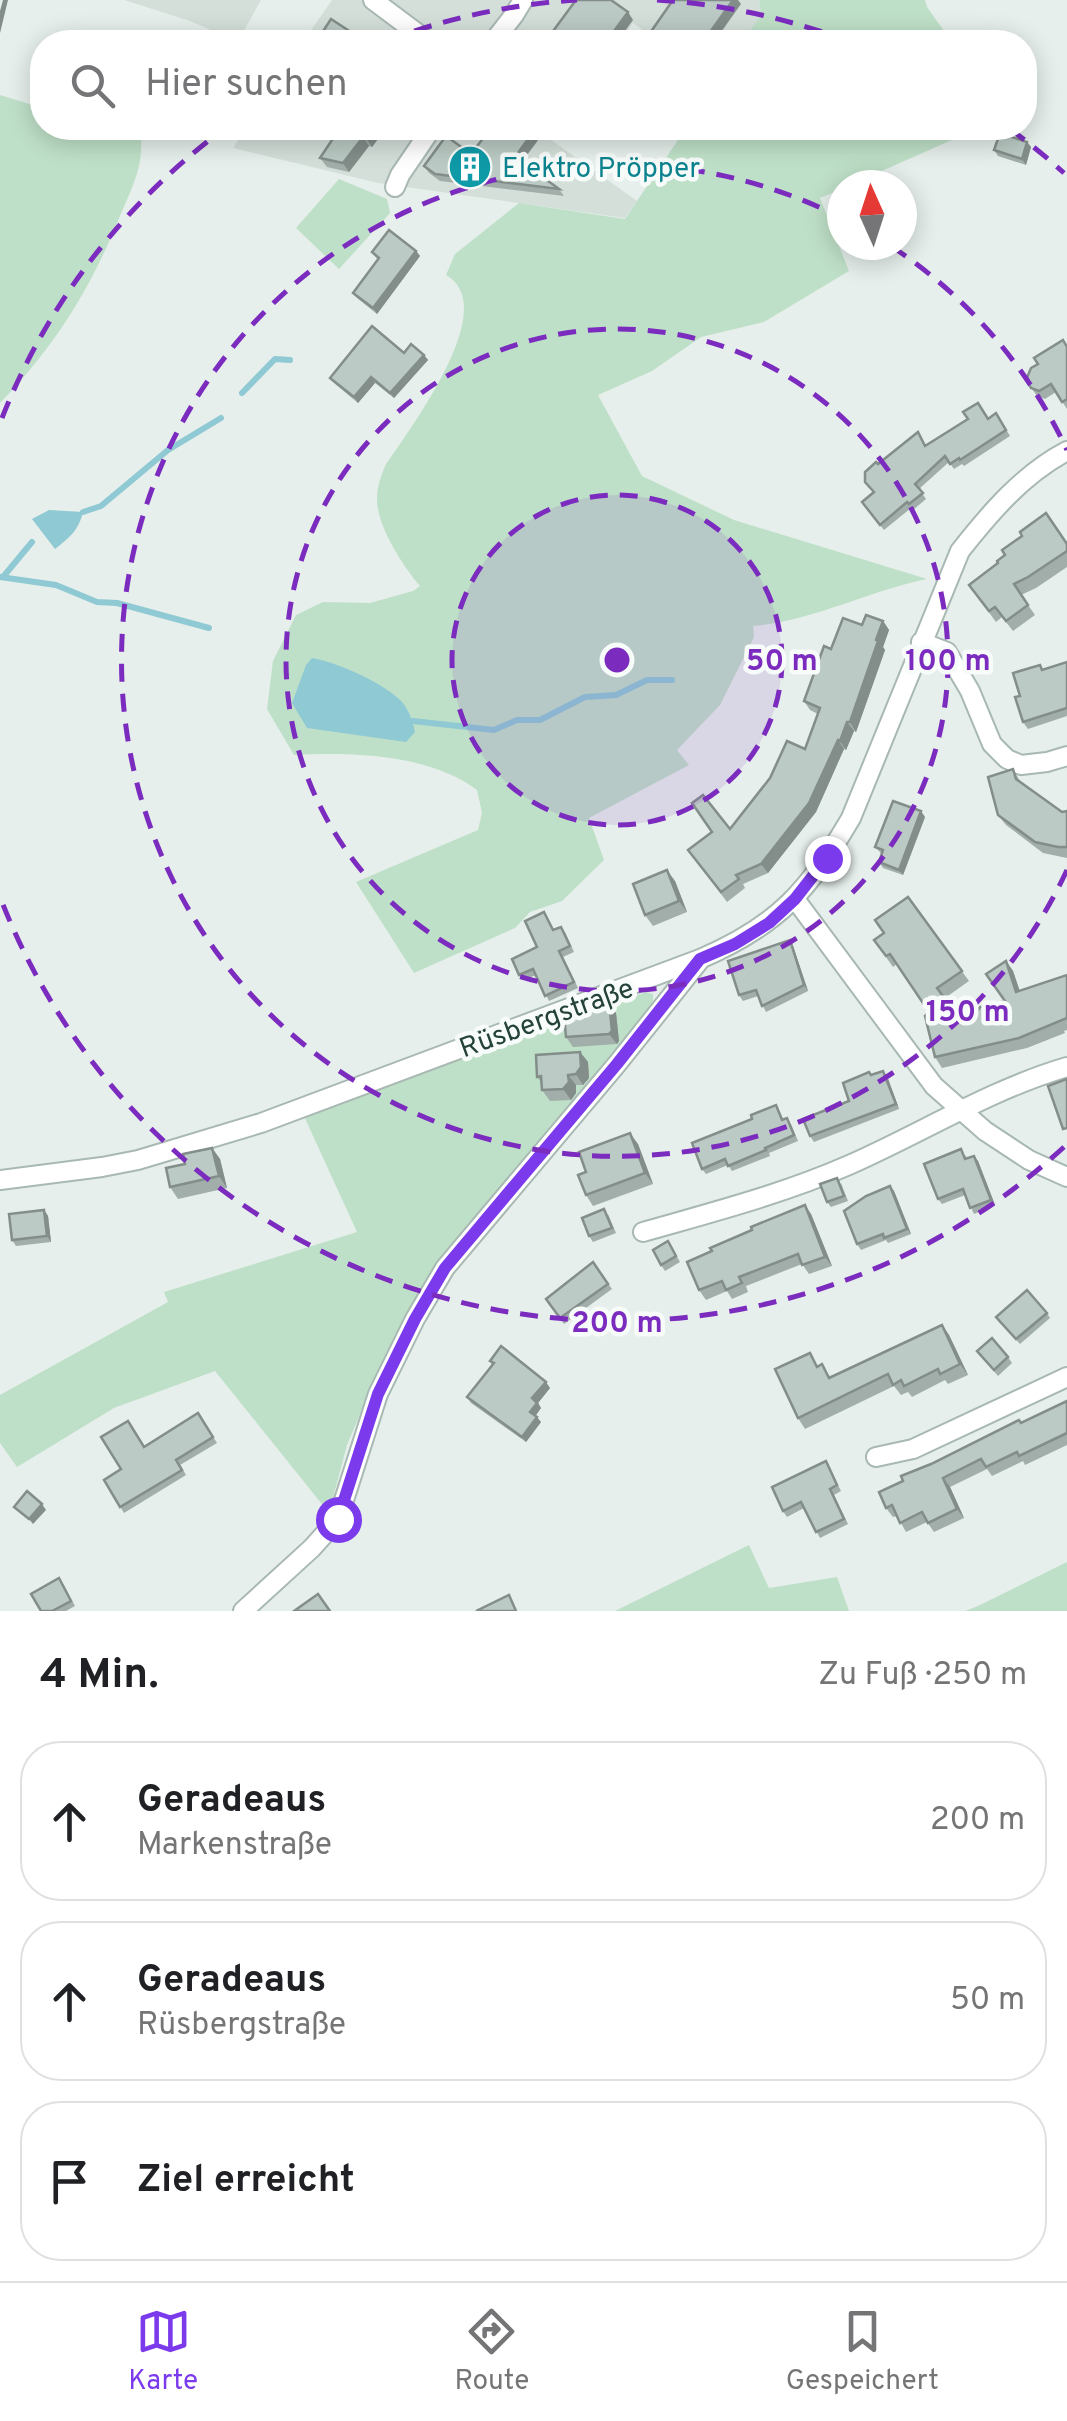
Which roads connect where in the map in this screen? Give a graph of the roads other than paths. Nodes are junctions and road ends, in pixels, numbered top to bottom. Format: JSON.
{"nodes":[{"id":1,"x":373,"y":0,"type":"edge"},
{"id":2,"x":523,"y":0,"type":"edge"},
{"id":3,"x":412,"y":30,"type":"edge"},
{"id":4,"x":502,"y":30,"type":"edge"},
{"id":5,"x":424,"y":140,"type":"edge"},
{"id":6,"x":395,"y":187,"type":"dead end"},
{"id":7,"x":1067,"y":451,"type":"edge"},
{"id":8,"x":922,"y":642,"type":"junction"},
{"id":9,"x":1067,"y":756,"type":"edge"},
{"id":10,"x":795,"y":899,"type":"junction"},
{"id":11,"x":700,"y":959,"type":"junction"},
{"id":12,"x":1067,"y":1068,"type":"edge"},
{"id":13,"x":959,"y":1110,"type":"junction"},
{"id":14,"x":1067,"y":1176,"type":"edge"},
{"id":15,"x":0,"y":1180,"type":"edge"},
{"id":16,"x":644,"y":1232,"type":"dead end"},
{"id":17,"x":1067,"y":1376,"type":"edge"},
{"id":18,"x":876,"y":1458,"type":"dead end"},
{"id":19,"x":243,"y":1611,"type":"edge"}],
"edges":[{"from":1,"to":3,"type":"street"},
{"from":2,"to":4,"type":"street"},
{"from":5,"to":6,"type":"street"},
{"from":7,"to":8,"type":"street","name":"Rüsbergstraße"},
{"from":8,"to":9,"type":"street"},
{"from":8,"to":10,"type":"street","name":"Rüsbergstraße"},
{"from":10,"to":11,"type":"street","name":"Rüsbergstraße"},
{"from":10,"to":13,"type":"street"},
{"from":11,"to":15,"type":"street","name":"Rüsbergstraße"},
{"from":11,"to":19,"type":"street"},
{"from":12,"to":13,"type":"street"},
{"from":13,"to":14,"type":"street"},
{"from":13,"to":16,"type":"street"},
{"from":17,"to":18,"type":"street"}]}
